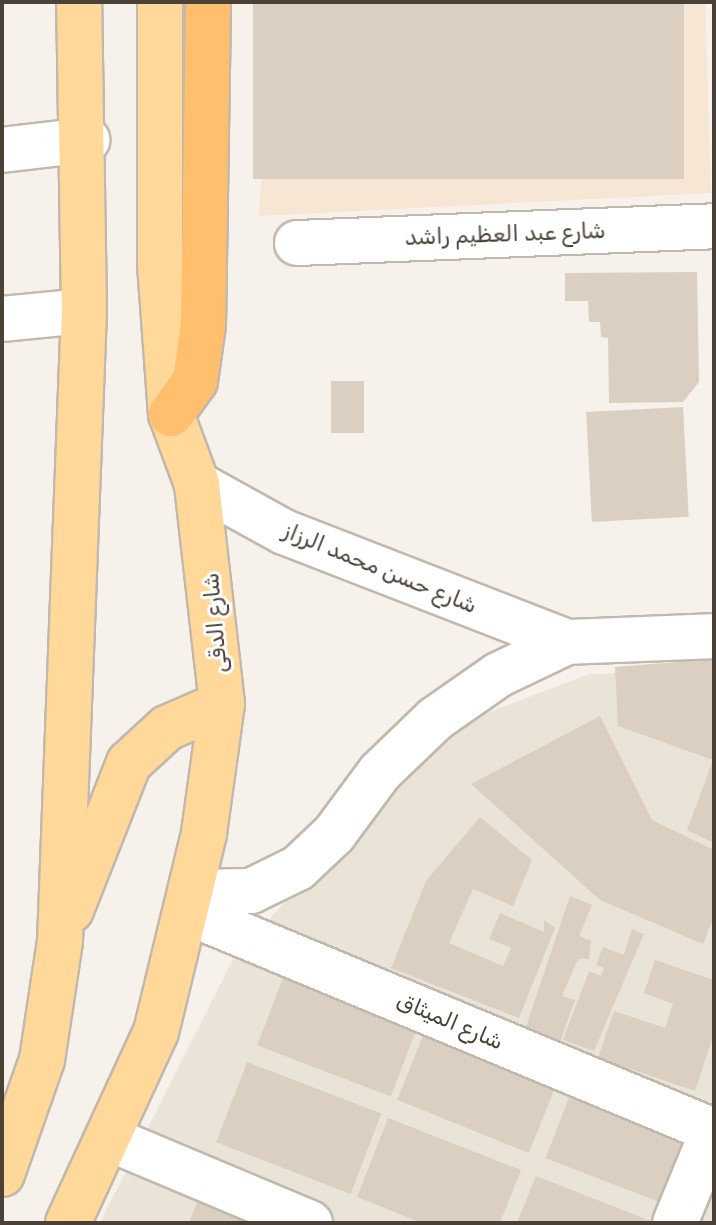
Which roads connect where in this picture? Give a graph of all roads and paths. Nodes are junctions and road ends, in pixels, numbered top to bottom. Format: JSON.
{"nodes":[{"id":1,"x":79,"y":2,"type":"edge"},
{"id":2,"x":160,"y":2,"type":"edge"},
{"id":3,"x":208,"y":2,"type":"edge"},
{"id":4,"x":87,"y":140,"type":"junction"},
{"id":5,"x":2,"y":150,"type":"edge"},
{"id":6,"x":714,"y":226,"type":"edge"},
{"id":7,"x":297,"y":243,"type":"dead end"},
{"id":8,"x":84,"y":311,"type":"junction"},
{"id":9,"x":2,"y":319,"type":"edge"},
{"id":10,"x":171,"y":414,"type":"junction"},
{"id":11,"x":197,"y":484,"type":"junction"},
{"id":12,"x":714,"y":636,"type":"edge"},
{"id":13,"x":567,"y":642,"type":"junction"},
{"id":14,"x":222,"y":704,"type":"junction"},
{"id":15,"x":188,"y":902,"type":"junction"},
{"id":16,"x":60,"y":941,"type":"junction"},
{"id":17,"x":714,"y":1130,"type":"edge"},
{"id":18,"x":110,"y":1139,"type":"junction"},
{"id":19,"x":2,"y":1174,"type":"edge"},
{"id":20,"x":68,"y":1223,"type":"edge"},
{"id":21,"x":310,"y":1223,"type":"edge"},
{"id":22,"x":675,"y":1223,"type":"edge"}],
"edges":[{"from":1,"to":4,"type":"main road"},
{"from":2,"to":10,"type":"main road","name":"شارع الدقى"},
{"from":3,"to":10,"type":"highway"},
{"from":4,"to":5,"type":"street"},
{"from":4,"to":8,"type":"main road"},
{"from":6,"to":7,"type":"street","name":"شارع عبد العظيم راشد"},
{"from":8,"to":9,"type":"street"},
{"from":8,"to":16,"type":"main road"},
{"from":10,"to":11,"type":"main road","name":"شارع الدقى"},
{"from":11,"to":13,"type":"street","name":"شارع حسن محمد الرزاز"},
{"from":11,"to":14,"type":"main road","name":"شارع الدقى"},
{"from":12,"to":13,"type":"street","name":"شارع حسن محمد الرزاز"},
{"from":13,"to":15,"type":"street","name":"شارع حسن محمد الرزاز"},
{"from":14,"to":15,"type":"main road","name":"شارع الدقى"},
{"from":14,"to":16,"type":"main road"},
{"from":15,"to":17,"type":"street","name":"شارع الميثاق"},
{"from":15,"to":18,"type":"main road","name":"شارع الدقى"},
{"from":16,"to":19,"type":"main road"},
{"from":17,"to":22,"type":"street"},
{"from":18,"to":20,"type":"main road","name":"شارع الدقى"},
{"from":18,"to":21,"type":"street"}]}
